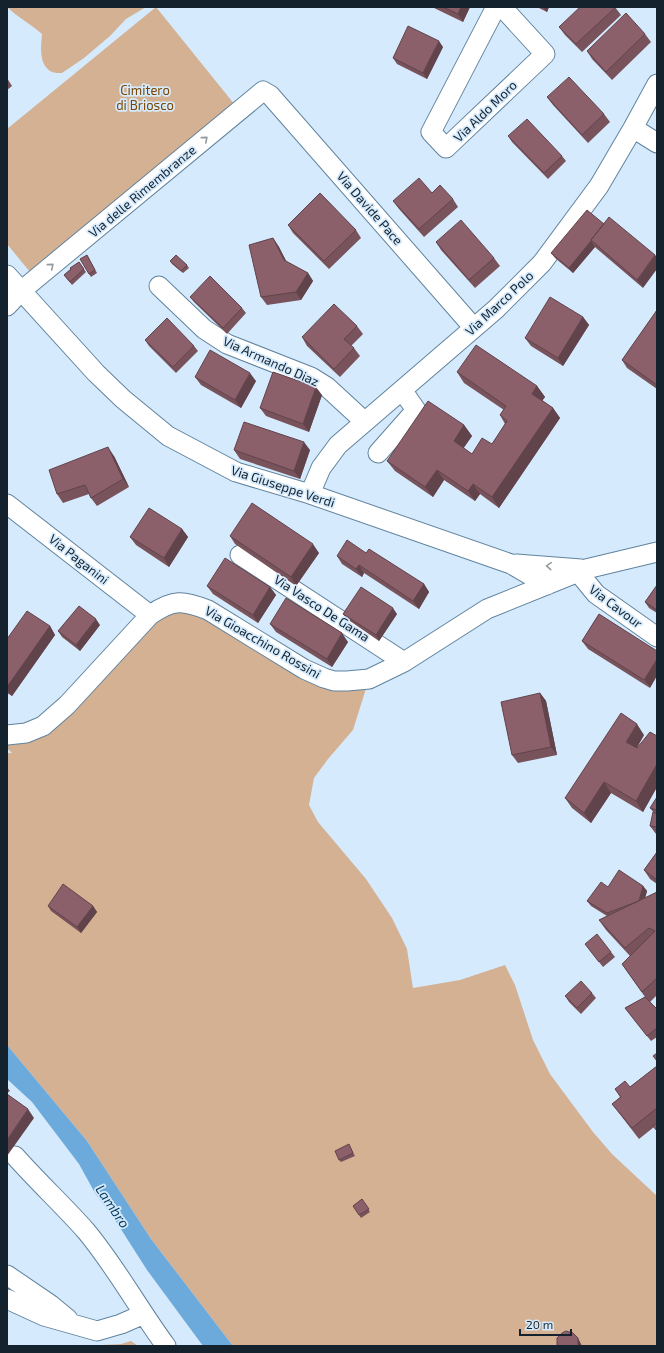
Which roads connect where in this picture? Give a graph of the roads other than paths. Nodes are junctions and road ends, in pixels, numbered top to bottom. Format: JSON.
{"nodes":[{"id":1,"x":496,"y":7,"type":"edge"},
{"id":2,"x":502,"y":7,"type":"edge"},
{"id":3,"x":657,"y":84,"type":"edge"},
{"id":4,"x":263,"y":91,"type":"joint"},
{"id":5,"x":633,"y":128,"type":"junction"},
{"id":6,"x":657,"y":143,"type":"edge"},
{"id":7,"x":7,"y":275,"type":"edge"},
{"id":8,"x":159,"y":286,"type":"dead end"},
{"id":9,"x":21,"y":291,"type":"junction"},
{"id":10,"x":7,"y":306,"type":"edge"},
{"id":11,"x":474,"y":328,"type":"junction"},
{"id":12,"x":402,"y":390,"type":"junction"},
{"id":13,"x":365,"y":422,"type":"junction"},
{"id":14,"x":378,"y":454,"type":"dead end"},
{"id":15,"x":310,"y":494,"type":"junction"},
{"id":16,"x":7,"y":504,"type":"edge"},
{"id":17,"x":657,"y":552,"type":"edge"},
{"id":18,"x":240,"y":555,"type":"edge"},
{"id":19,"x":511,"y":564,"type":"junction"},
{"id":20,"x":582,"y":571,"type":"junction"},
{"id":21,"x":547,"y":585,"type":"junction"},
{"id":22,"x":150,"y":615,"type":"junction"},
{"id":23,"x":657,"y":637,"type":"edge"},
{"id":24,"x":404,"y":662,"type":"junction"},
{"id":25,"x":7,"y":735,"type":"edge"},
{"id":26,"x":15,"y":1156,"type":"dead end"},
{"id":27,"x":7,"y":1275,"type":"edge"},
{"id":28,"x":7,"y":1299,"type":"edge"},
{"id":29,"x":144,"y":1314,"type":"junction"},
{"id":30,"x":73,"y":1324,"type":"junction"},
{"id":31,"x":166,"y":1346,"type":"edge"}],
"edges":[{"from":1,"to":2,"type":"street","name":"Via Aldo Moro"},
{"from":3,"to":5,"type":"street","name":"Via Marco Polo"},
{"from":9,"to":4,"type":"street","name":"Via delle Rimembranze","one_way":true},
{"from":4,"to":11,"type":"street","name":"Via Davide Pace"},
{"from":5,"to":6,"type":"street"},
{"from":5,"to":11,"type":"street","name":"Via Marco Polo"},
{"from":7,"to":9,"type":"street","name":"Via Giuseppe Verdi"},
{"from":8,"to":13,"type":"street","name":"Via Armando Diaz"},
{"from":9,"to":10,"type":"street","name":"Via delle Rimembranze"},
{"from":9,"to":15,"type":"street","name":"Via Giuseppe Verdi"},
{"from":11,"to":12,"type":"street","name":"Via Marco Polo"},
{"from":12,"to":13,"type":"street","name":"Via Marco Polo"},
{"from":12,"to":14,"type":"street"},
{"from":13,"to":15,"type":"street","name":"Via Marco Polo"},
{"from":15,"to":19,"type":"street","name":"Via Giuseppe Verdi"},
{"from":16,"to":22,"type":"street","name":"Via Paganini"},
{"from":17,"to":20,"type":"street"},
{"from":18,"to":24,"type":"street","name":"Via Vasco De Gama"},
{"from":20,"to":19,"type":"street","one_way":true},
{"from":19,"to":21,"type":"street","name":"Via Giuseppe Verdi"},
{"from":20,"to":21,"type":"street","name":"Via Gioacchino Rossini"},
{"from":20,"to":23,"type":"street","name":"Via Cavour"},
{"from":21,"to":24,"type":"street","name":"Via Gioacchino Rossini"},
{"from":22,"to":24,"type":"street","name":"Via Gioacchino Rossini"},
{"from":22,"to":25,"type":"street","name":"Via Gioacchino Rossini"},
{"from":26,"to":29,"type":"street"},
{"from":27,"to":30,"type":"street"},
{"from":28,"to":30,"type":"street"},
{"from":29,"to":30,"type":"street"},
{"from":29,"to":31,"type":"street"}]}
